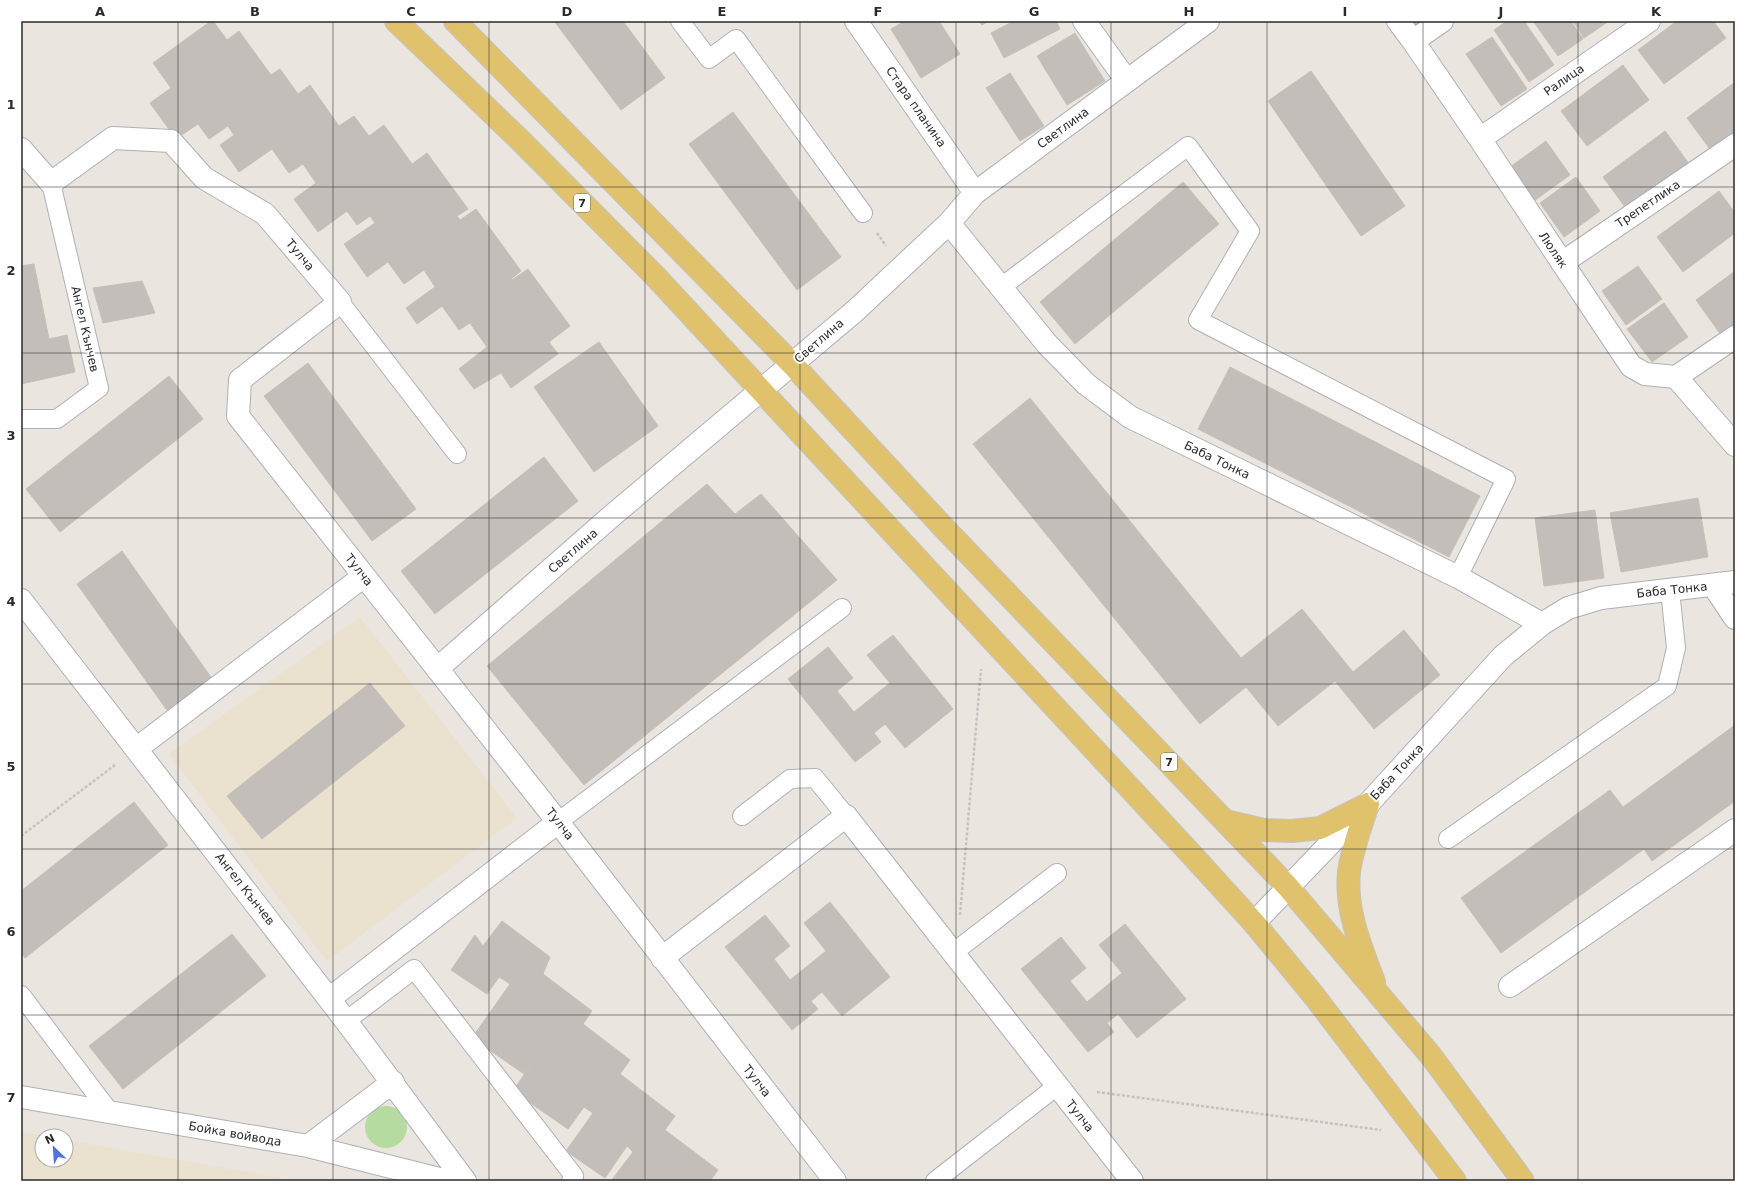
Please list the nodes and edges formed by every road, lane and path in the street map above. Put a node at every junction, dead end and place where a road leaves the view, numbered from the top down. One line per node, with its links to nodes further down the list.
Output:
1 (396, 21): 26 (main road, 7)
2 (455, 21): 24 (main road, 7)
3 (680, 21): 17 (lane)
4 (856, 21): 16 (street, Стара планина)
5 (1084, 21): 11 (street)
6 (1207, 21): 11 (street, Светлина)
7 (1398, 21): 10 (street, Люляк)
8 (1442, 21): 10 (street)
9 (1649, 21): 12 (street, Ралица)
10 (1413, 41): 12 (street, Люляк)
11 (1127, 81): 16 (street, Светлина)
12 (1480, 139): 19 (street, Люляк)
13 (1735, 145): 19 (street, Трепетлика)
14 (21, 149): 15 (street)
15 (51, 183): 22 (street, Тулча); 27 (lane, Ангел Кънчев)
16 (975, 193): 18 (street, Светлина)
17 (863, 213): 20 (path)
18 (949, 223): 20 (street, Светлина); 21 (street, Баба Тонка)
19 (1562, 263): 25 (street, Люляк)
20 (901, 267): 24 (street, Светлина)
21 (1000, 288): 31 (street, Баба Тонка); 31 (lane)
22 (340, 302): 29 (lane); 30 (street, Тулча)
23 (1735, 337): 25 (street)
24 (792, 364): 26 (street, Светлина); 45 (main road, 7)
25 (1676, 377): 28 (street)
26 (762, 391): 39 (main road, 7); 40 (street, Светлина)
27 (21, 418)
28 (1735, 445)
29 (457, 454)
30 (364, 576): 40 (street, Тулча); 41 (street)
31 (1458, 577): 38 (street, Баба Тонка)
32 (1735, 582): 33 (street, Баба Тонка)
33 (1713, 585): 34 (street, Баба Тонка); 37 (street)
34 (1670, 590): 38 (street, Баба Тонка); 49 (lane)
35 (21, 600): 41 (street, Ангел Кънчев)
36 (842, 608): 46 (lane)
37 (1735, 618)
38 (1542, 624): 42 (street, Баба Тонка)
39 (984, 632): 52 (main road, 7); 53 (path)
40 (437, 669): 46 (street, Тулча)
41 (136, 749): 48 (path); 58 (street, Ангел Кънчев)
42 (1368, 804): 45 (main road); 51 (street, Баба Тонка); 57 (main road)
43 (742, 816): 44 (lane, Тулча)
44 (846, 816): 53 (street, Тулча); 54 (street)
45 (1225, 821): 51 (main road, 7)
46 (558, 822): 54 (street, Тулча); 58 (street)
47 (1735, 830): 55 (street)
48 (21, 836)
49 (1448, 839)
50 (1057, 873): 53 (lane)
51 (1288, 887): 52 (street, Баба Тонка); 57 (main road, 7)
52 (1254, 923): 64 (main road, 7)
53 (954, 952): 61 (street, Тулча)
54 (662, 958): 69 (street, Тулча)
55 (1510, 986)
56 (21, 994): 63 (lane)
57 (1380, 996): 73 (main road, 7)
58 (329, 998): 59 (street, Ангел Кънчев)
59 (346, 1021): 60 (street, Ангел Кънчев); 68 (lane)
60 (393, 1082): 65 (street); 67 (street, Ангел Кънчев)
61 (1057, 1086): 64 (path); 70 (lane); 71 (street, Тулча)
62 (21, 1097): 63 (street, Бойка войвода)
63 (109, 1111): 65 (street, Бойка войвода)
64 (1421, 1135): 72 (main road, 7)
65 (308, 1146): 66 (street, Бойка войвода)
66 (447, 1181)
67 (465, 1181)
68 (572, 1181)
69 (835, 1181)
70 (936, 1181)
71 (1132, 1181)
72 (1455, 1181)
73 (1523, 1181)

